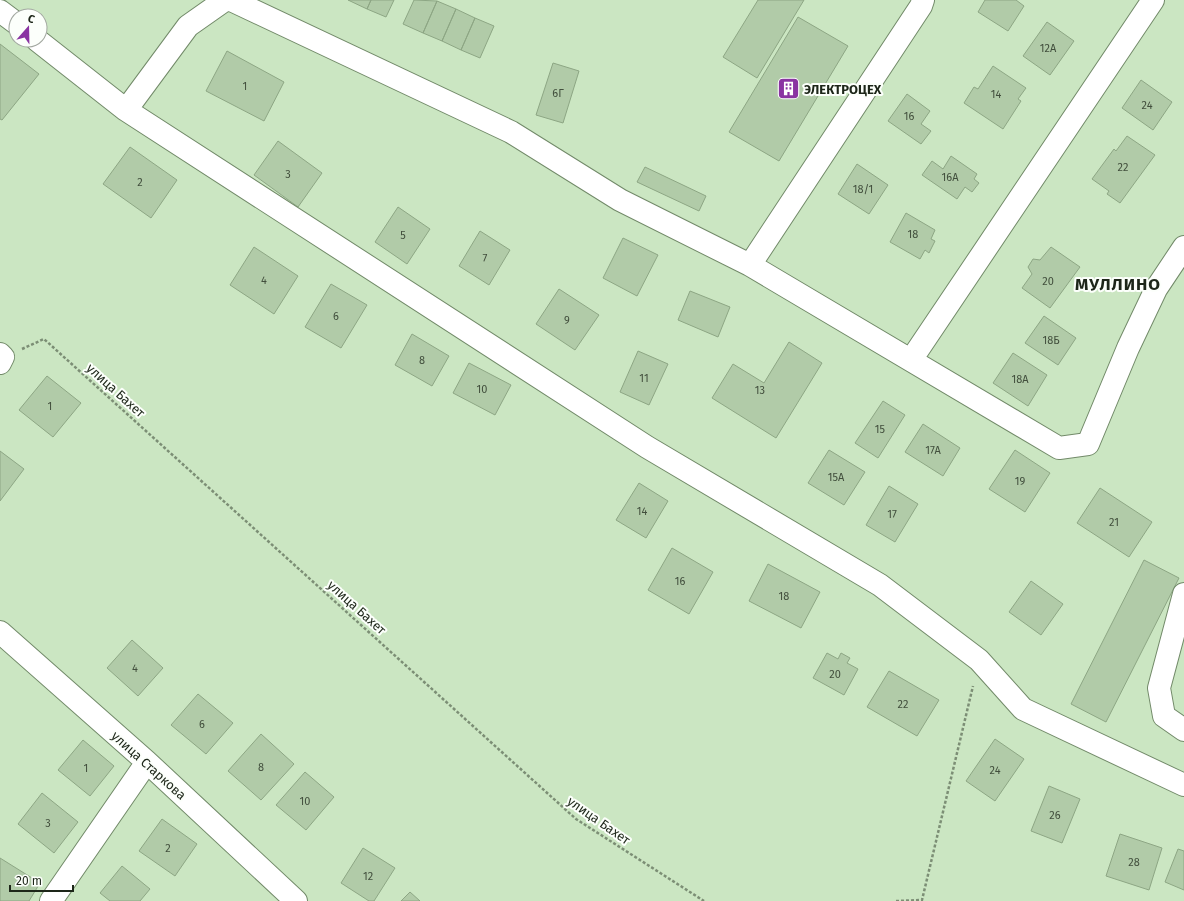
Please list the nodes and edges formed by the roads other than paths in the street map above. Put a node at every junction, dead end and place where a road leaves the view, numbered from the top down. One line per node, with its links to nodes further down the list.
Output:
1 (225, 0): 6 (street)
2 (231, 0): 8 (street)
3 (923, 0): 8 (street)
4 (1153, 0): 9 (street)
5 (47, 48): 6 (street)
6 (126, 110): 14 (street)
7 (1184, 247): 9 (street)
8 (750, 264): 9 (street)
9 (910, 360)
10 (1184, 594): 12 (street)
11 (0, 632): 13 (street, улица Старкова)
12 (1184, 730)
13 (147, 762): 15 (street); 16 (street, улица Старкова)
14 (1184, 785)
15 (51, 901)
16 (296, 901)

